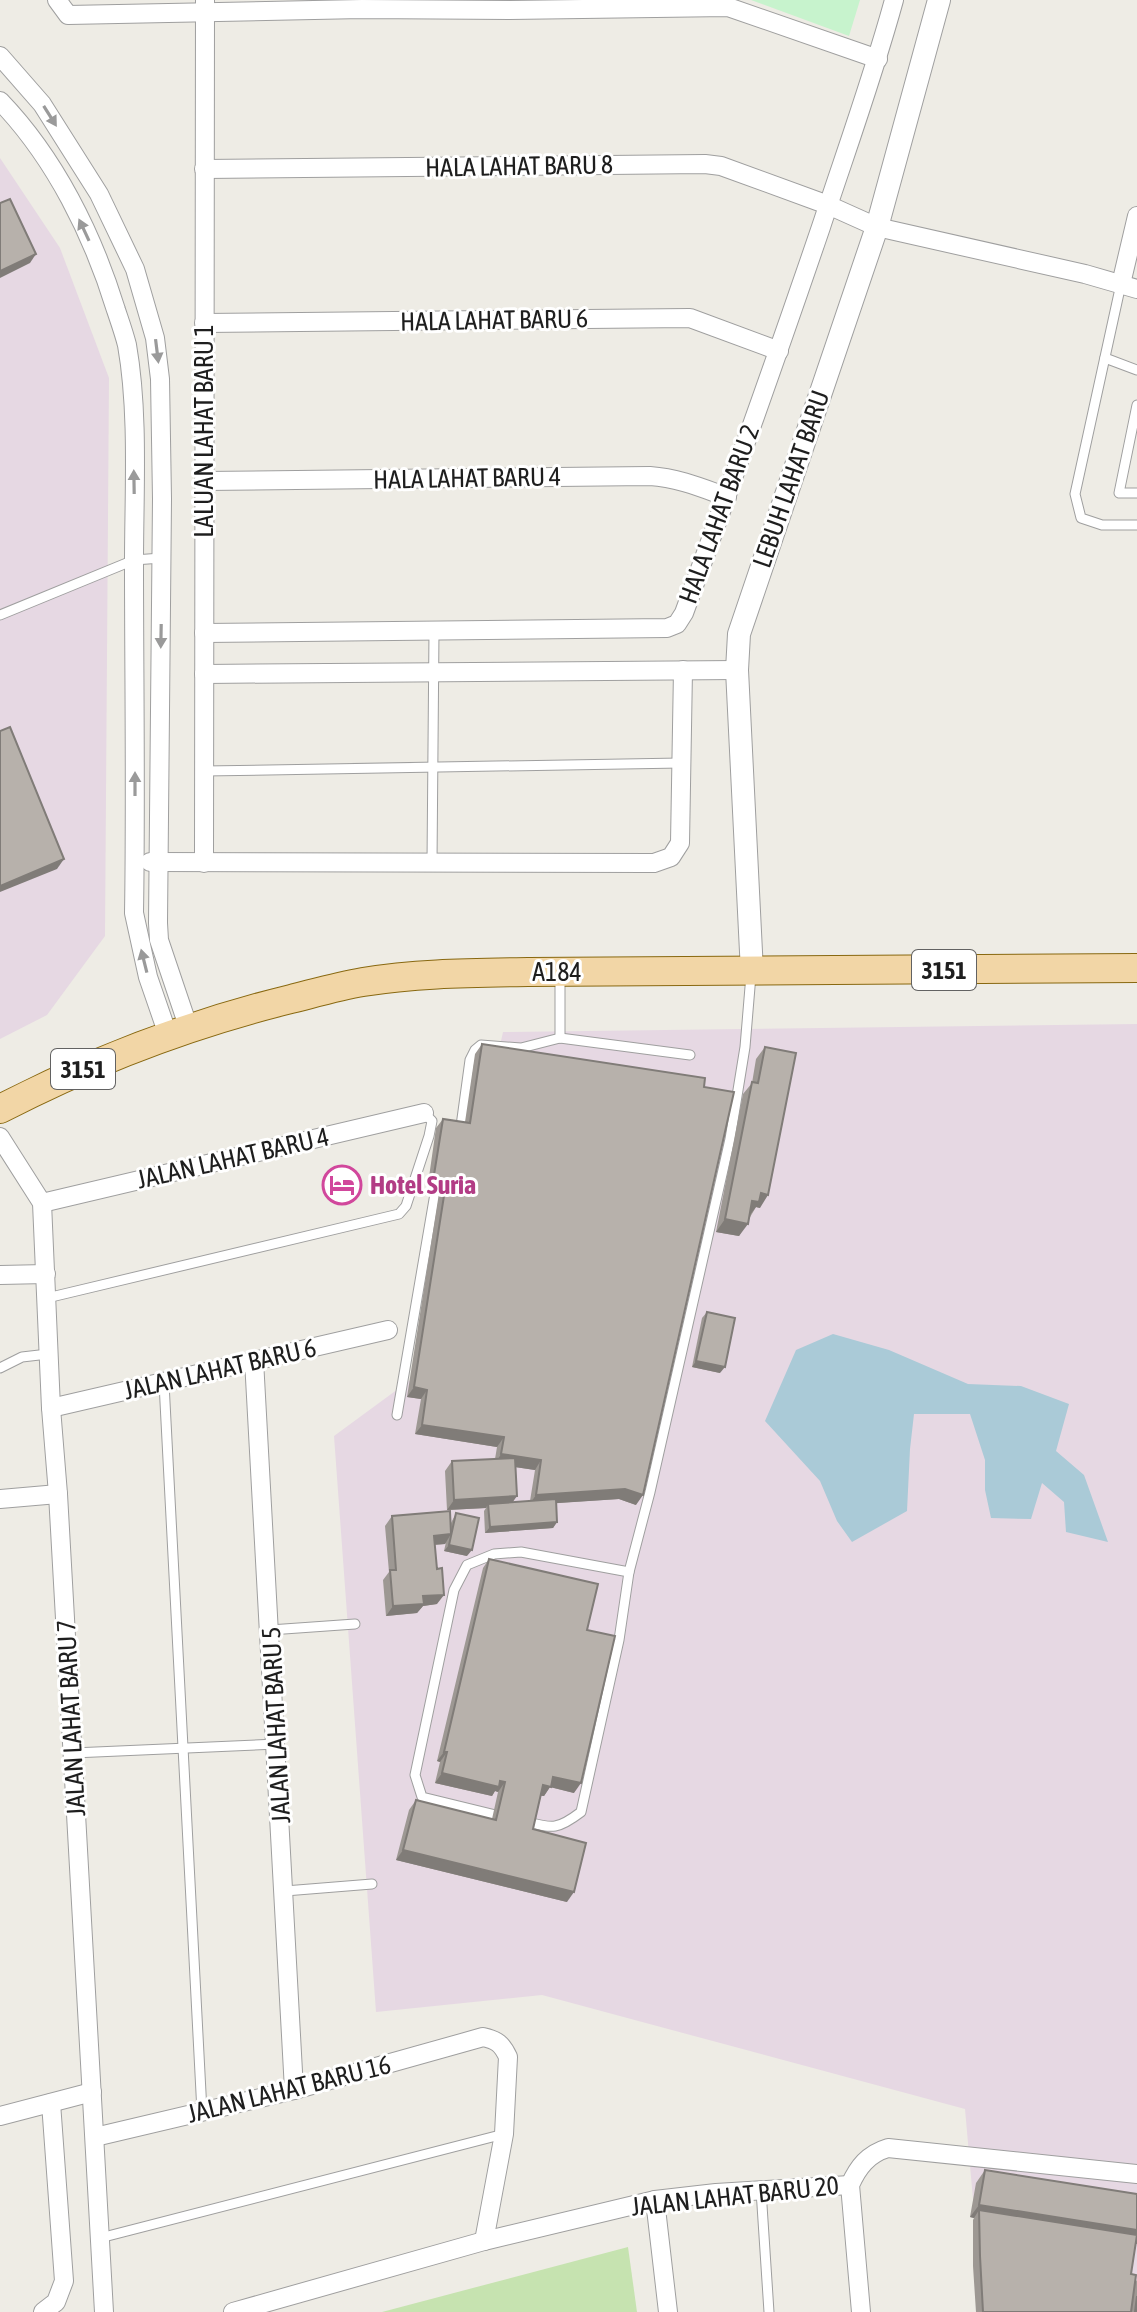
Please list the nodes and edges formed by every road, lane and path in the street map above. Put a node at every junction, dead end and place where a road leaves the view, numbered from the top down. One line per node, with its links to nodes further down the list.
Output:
1 (57, 0): 9 (street)
2 (894, 0): 11 (street, HALA LAHAT BARU 2)
3 (939, 0): 16 (street, LEBUH LAHAT BARU)
4 (362, 4): 5 (street); 6 (street)
5 (287, 5): 8 (street)
6 (426, 5): 7 (street)
7 (511, 5): 11 (street)
8 (204, 6): 9 (street); 13 (street, LALUAN LAHAT BARU 1)
9 (132, 7)
10 (0, 56): 27 (street, one-way to 27)
11 (878, 59): 14 (street, HALA LAHAT BARU 2)
12 (0, 101): 28 (street, one-way to 12)
13 (204, 169): 14 (street, HALA LAHAT BARU 8); 18 (street, LALUAN LAHAT BARU 1)
14 (828, 205): 16 (street, HALA LAHAT BARU 8); 19 (street, HALA LAHAT BARU 2)
15 (1137, 216): 17 (street)
16 (877, 227): 17 (street, HALA LAHAT BARU 8); 33 (street, LEBUH LAHAT BARU)
17 (1129, 287): 20 (lane)
18 (204, 323): 19 (street, HALA LAHAT BARU 6); 23 (street, LALUAN LAHAT BARU 1)
19 (779, 351): 25 (street, HALA LAHAT BARU 2)
20 (1105, 358): 21 (lane); 26 (lane)
21 (1137, 370)
22 (1137, 405): 24 (lane)
23 (204, 481): 25 (street, HALA LAHAT BARU 4); 31 (street, LALUAN LAHAT BARU 1)
24 (1137, 493)
25 (727, 497): 30 (street, HALA LAHAT BARU 2)
26 (1137, 525)
27 (162, 558): 28 (lane); 40 (street, one-way to 40)
28 (134, 560): 29 (lane); 39 (street, one-way to 28)
29 (0, 615)
30 (434, 631): 31 (street, HALA LAHAT BARU 2); 34 (lane)
31 (204, 633): 35 (street, LALUAN LAHAT BARU 1)
32 (683, 670): 33 (street); 34 (street); 36 (street)
33 (737, 670): 44 (street, LEBUH LAHAT BARU)
34 (434, 672): 35 (street); 37 (lane)
35 (204, 674): 38 (street, LALUAN LAHAT BARU 1)
36 (681, 763): 37 (lane); 42 (street)
37 (433, 767): 38 (lane); 42 (lane)
38 (204, 771): 41 (street, LALUAN LAHAT BARU 1)
39 (135, 862): 40 (street); 46 (street, one-way to 39)
40 (159, 862): 41 (street); 46 (street)
41 (204, 863): 42 (street)
42 (432, 863)
43 (1137, 968): 44 (main road, A184 / 3151)
44 (752, 972): 45 (main road, A184 / 3151); 67 (lane)
45 (560, 973): 46 (main road, A184 / 3151); 47 (lane)
46 (178, 1032): 49 (main road, A184 / 3151)
47 (560, 1038): 48 (lane); 52 (lane)
48 (690, 1055)
49 (0, 1109)
50 (424, 1113): 54 (street, JALAN LAHAT BARU 4); 57 (lane)
51 (0, 1137): 54 (street, JALAN LAHAT BARU 7)
52 (452, 1146)
53 (440, 1171): 64 (lane)
54 (42, 1203): 55 (street, JALAN LAHAT BARU 7)
55 (46, 1274): 56 (street); 57 (street, JALAN LAHAT BARU 7)
56 (0, 1275)
57 (47, 1298): 59 (street, JALAN LAHAT BARU 7)
58 (388, 1330): 60 (street, JALAN LAHAT BARU 6)
59 (48, 1354): 61 (lane); 63 (street, JALAN LAHAT BARU 7)
60 (254, 1360): 62 (street, JALAN LAHAT BARU 6); 69 (street, JALAN LAHAT BARU 5)
61 (0, 1368)
62 (164, 1383): 63 (street, JALAN LAHAT BARU 6); 71 (lane)
63 (51, 1408): 65 (street, JALAN LAHAT BARU 7)
64 (397, 1415)
65 (58, 1494): 66 (street); 72 (street, JALAN LAHAT BARU 7)
66 (0, 1499)
67 (629, 1572): 67 (lane)
68 (355, 1624): 69 (lane)
69 (270, 1630): 70 (street, JALAN LAHAT BARU 5)
70 (277, 1744): 71 (lane); 74 (street, JALAN LAHAT BARU 5)
71 (183, 1748): 72 (lane); 78 (lane)
72 (73, 1753): 76 (street, JALAN LAHAT BARU 7)
73 (372, 1884): 74 (lane)
74 (285, 1891): 75 (street, JALAN LAHAT BARU 5)
75 (294, 2090): 78 (street, JALAN LAHAT BARU 16); 80 (street, JALAN LAHAT BARU 16)
76 (92, 2092): 77 (street); 81 (street, JALAN LAHAT BARU 7)
77 (51, 2103): 79 (street); 88 (street)
78 (202, 2112): 81 (street, JALAN LAHAT BARU 16)
79 (0, 2116)
80 (504, 2134): 86 (lane); 87 (street)
81 (95, 2137): 86 (street, JALAN LAHAT BARU 7)
82 (1137, 2174): 83 (street, JALAN LAHAT BARU 20)
83 (850, 2185): 84 (street, JALAN LAHAT BARU 20); 93 (street)
84 (761, 2190): 85 (street, JALAN LAHAT BARU 20); 92 (lane)
85 (655, 2200): 87 (street, JALAN LAHAT BARU 20); 91 (street)
86 (100, 2238): 89 (street, JALAN LAHAT BARU 7)
87 (484, 2241): 90 (street, JALAN LAHAT BARU 20)
88 (43, 2312)
89 (104, 2312)
90 (233, 2312)
91 (668, 2312)
92 (769, 2312)
93 (861, 2312)

